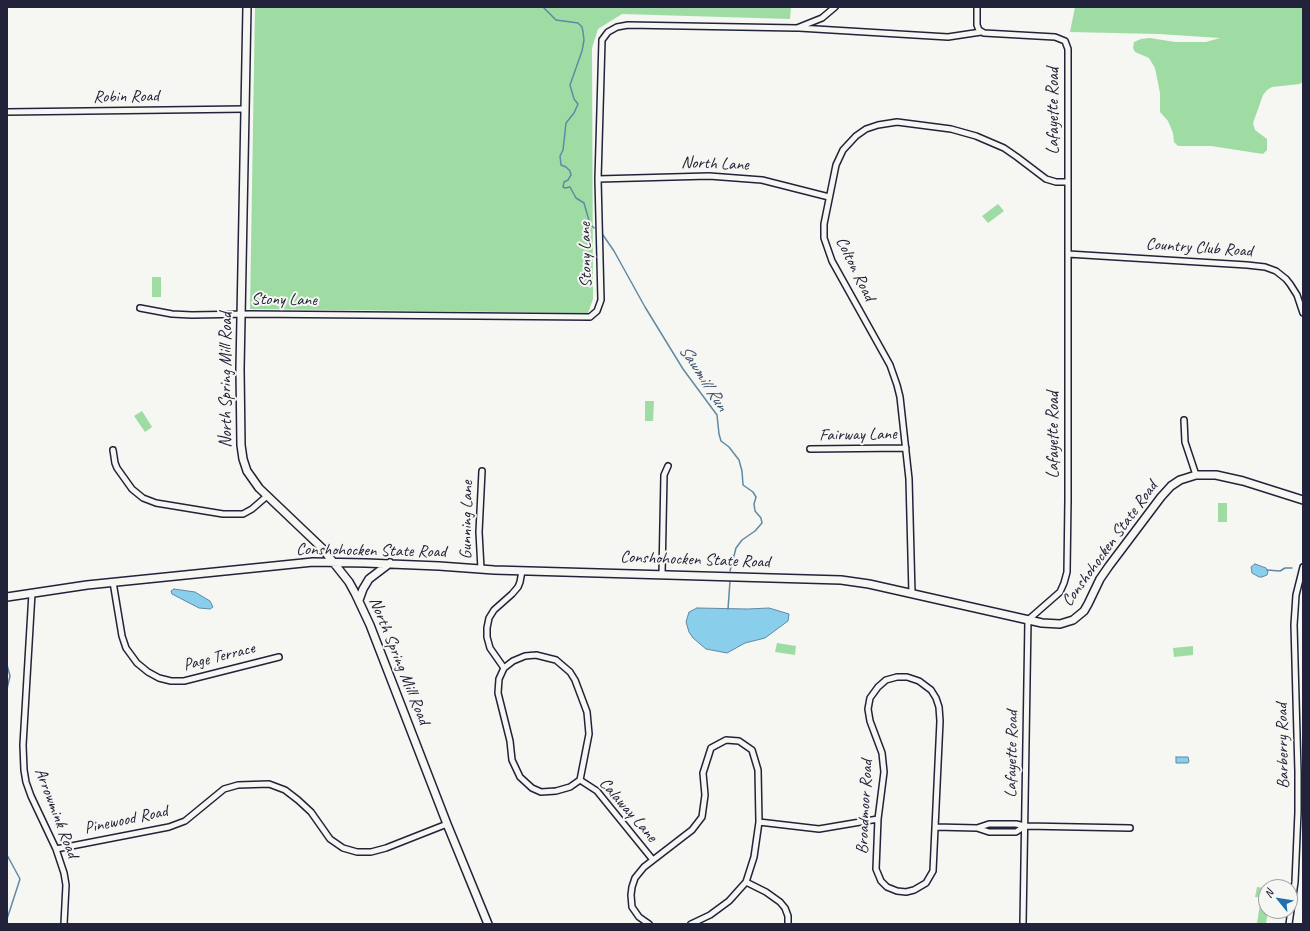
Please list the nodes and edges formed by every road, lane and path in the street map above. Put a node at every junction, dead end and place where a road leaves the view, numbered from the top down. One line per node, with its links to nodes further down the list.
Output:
1 (247, 7): 6 (main road, North Spring Mill Road)
2 (835, 7): 4 (street, Stony Lane)
3 (977, 7): 5 (street)
4 (797, 28): 5 (street, Stony Lane); 8 (street, Stony Lane)
5 (981, 32): 9 (street, Lafayette Road)
6 (245, 109): 7 (street, Robin Road); 14 (main road, North Spring Mill Road)
7 (7, 112)
8 (598, 179): 10 (street, North Lane); 14 (street, Stony Lane)
9 (1068, 182): 10 (street, Colton Road); 11 (street, Lafayette Road)
10 (829, 197): 16 (street, Colton Road)
11 (1068, 254): 13 (street, Country Club Road); 35 (street, Lafayette Road)
12 (140, 308): 14 (street)
13 (1303, 313)
14 (241, 314): 22 (main road, North Spring Mill Road)
15 (1184, 420): 21 (street)
16 (906, 448): 17 (street, Fairway Lane); 32 (street, Colton Road)
17 (810, 449)
18 (113, 450): 22 (street)
19 (668, 466): 29 (street)
20 (482, 471): 27 (street, Gunning Lane)
21 (1196, 475): 23 (main road, Conshohocken State Road); 35 (main road, Conshohocken State Road)
22 (267, 496): 24 (main road, North Spring Mill Road)
23 (1303, 500)
24 (333, 562): 25 (main road, Conshohocken State Road); 30 (main road, Conshohocken State Road); 34 (main road, North Spring Mill Road)
25 (390, 563): 27 (main road, Conshohocken State Road); 34 (main road)
26 (1303, 567): 55 (street, Barberry Road)
27 (481, 569): 28 (main road, Conshohocken State Road)
28 (522, 571): 29 (main road, Conshohocken State Road); 37 (street)
29 (662, 574): 32 (main road, Conshohocken State Road)
30 (113, 582): 31 (main road, Conshohocken State Road); 36 (street, Page Terrace)
31 (32, 593): 33 (main road, Conshohocken State Road); 46 (street, Arrowmink Road)
32 (912, 594): 35 (main road, Conshohocken State Road)
33 (7, 597)
34 (359, 600): 41 (main road, North Spring Mill Road)
35 (1028, 620): 42 (street, Lafayette Road)
36 (279, 657)
37 (504, 668): 38 (street); 38 (street)
38 (580, 780): 47 (street, Calaway Lane)
39 (878, 819): 40 (street); 43 (street, Broadmoor Road); 43 (street, Broadmoor Road)
40 (759, 822): 47 (street); 48 (street)
41 (447, 824): 46 (street, Pinewood Road); 50 (main road, North Spring Mill Road)
42 (1025, 826): 44 (street); 44 (street); 45 (street); 54 (street, Lafayette Road)
43 (935, 827): 44 (street)
44 (977, 828)
45 (1130, 828)
46 (56, 849): 49 (street, Arrowmink Road)
47 (653, 860): 51 (street)
48 (746, 882): 52 (street); 53 (street)
49 (64, 924)
50 (488, 924)
51 (649, 924)
52 (691, 924)
53 (788, 924)
54 (1023, 924)
55 (1289, 924)

